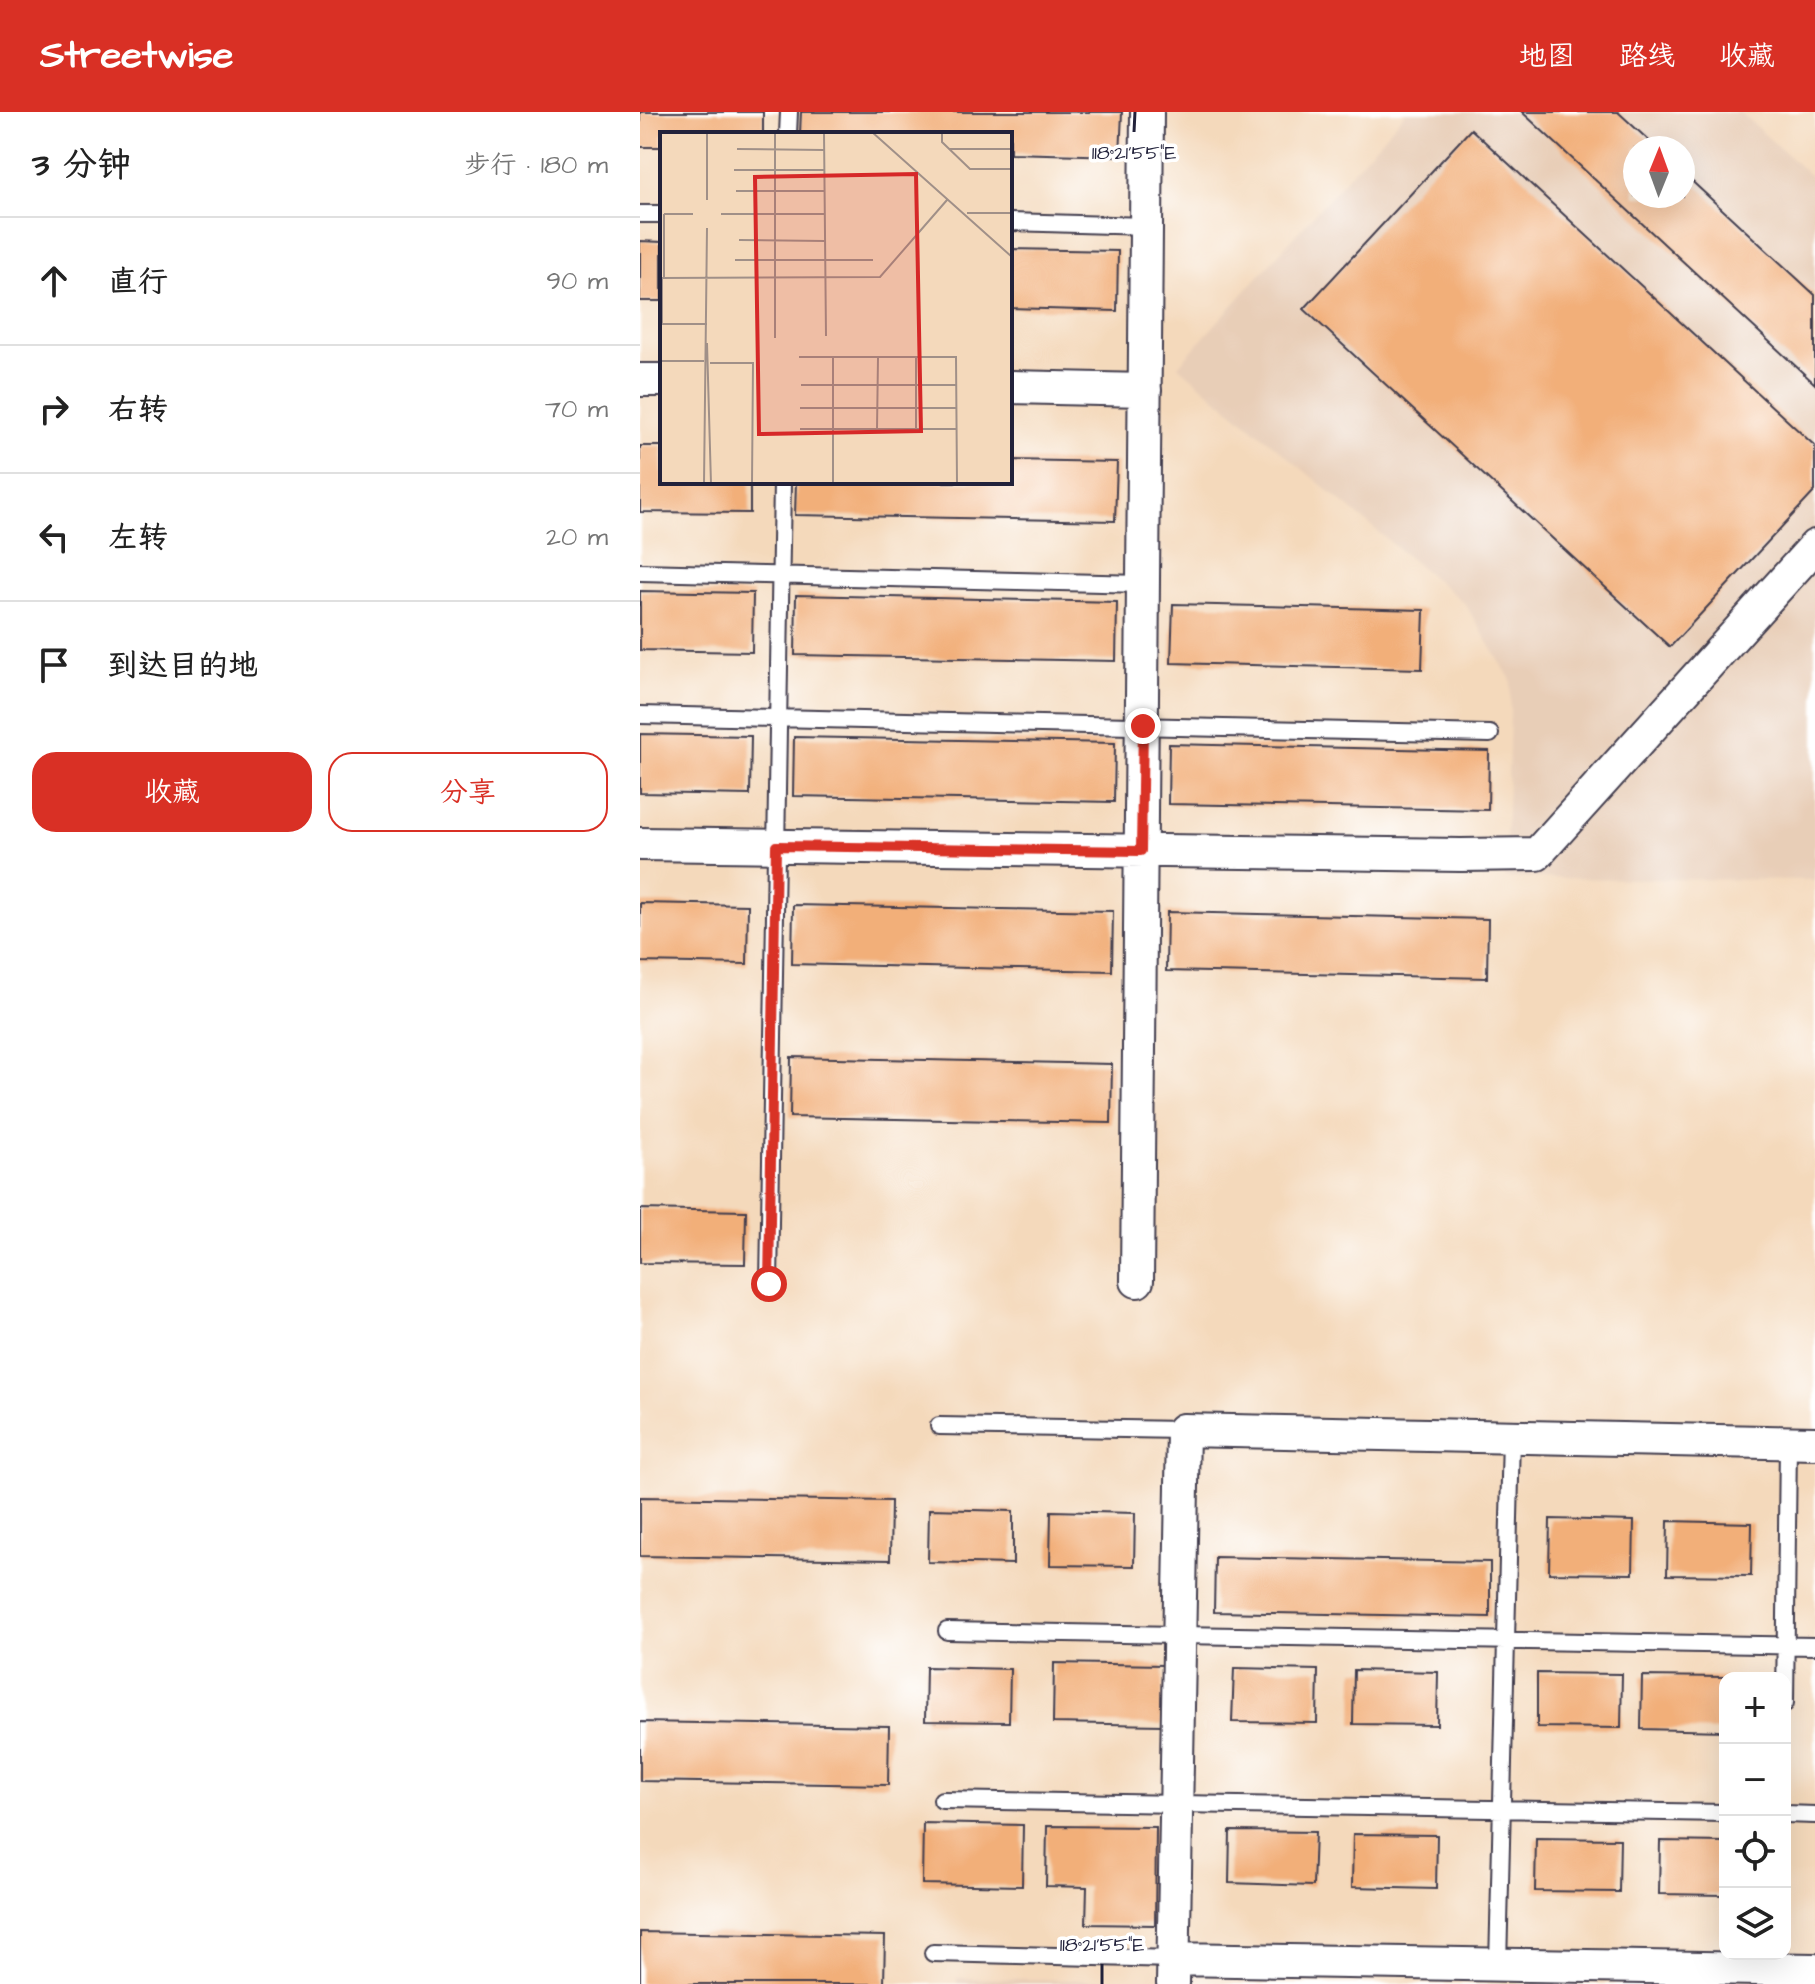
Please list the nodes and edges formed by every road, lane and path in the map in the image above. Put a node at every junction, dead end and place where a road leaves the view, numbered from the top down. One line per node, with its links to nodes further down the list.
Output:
1 (789, 112): 3 (lane)
2 (1147, 112): 5 (street)
3 (788, 132)
4 (1012, 222): 5 (lane)
5 (1146, 226): 7 (street)
6 (1012, 387): 7 (street)
7 (1145, 390): 12 (street)
8 (782, 484): 11 (lane)
9 (1815, 546): 19 (street)
10 (640, 572): 11 (lane)
11 (781, 576): 12 (lane); 14 (lane)
12 (1143, 584): 15 (street)
13 (640, 715): 14 (lane)
14 (779, 718): 15 (lane); 18 (lane)
15 (1143, 726): 16 (lane); 19 (street)
16 (1490, 734)
17 (640, 844): 18 (street)
18 (776, 846): 19 (street); 21 (lane)
19 (1141, 851): 20 (street)
20 (1137, 1281)
21 (769, 1284)
22 (939, 1426): 23 (lane)
23 (1183, 1430): 24 (street); 27 (street)
24 (1511, 1437): 25 (street); 28 (lane)
25 (1802, 1443): 29 (lane)
26 (947, 1631): 27 (lane)
27 (1180, 1635): 28 (lane); 33 (street)
28 (1506, 1641): 29 (lane); 34 (lane)
29 (1786, 1645): 30 (lane); 31 (lane)
30 (1815, 1646)
31 (1786, 1672)
32 (942, 1800): 33 (lane)
33 (1176, 1803): 34 (lane); 42 (street)
34 (1502, 1809): 35 (lane); 40 (lane)
35 (1719, 1813)
36 (1791, 1814): 37 (lane)
37 (1815, 1815)
38 (933, 1953): 42 (lane)
39 (1782, 1962): 40 (street); 41 (street)
40 (1498, 1965): 42 (street)
41 (1815, 1970)
42 (1173, 1971)

